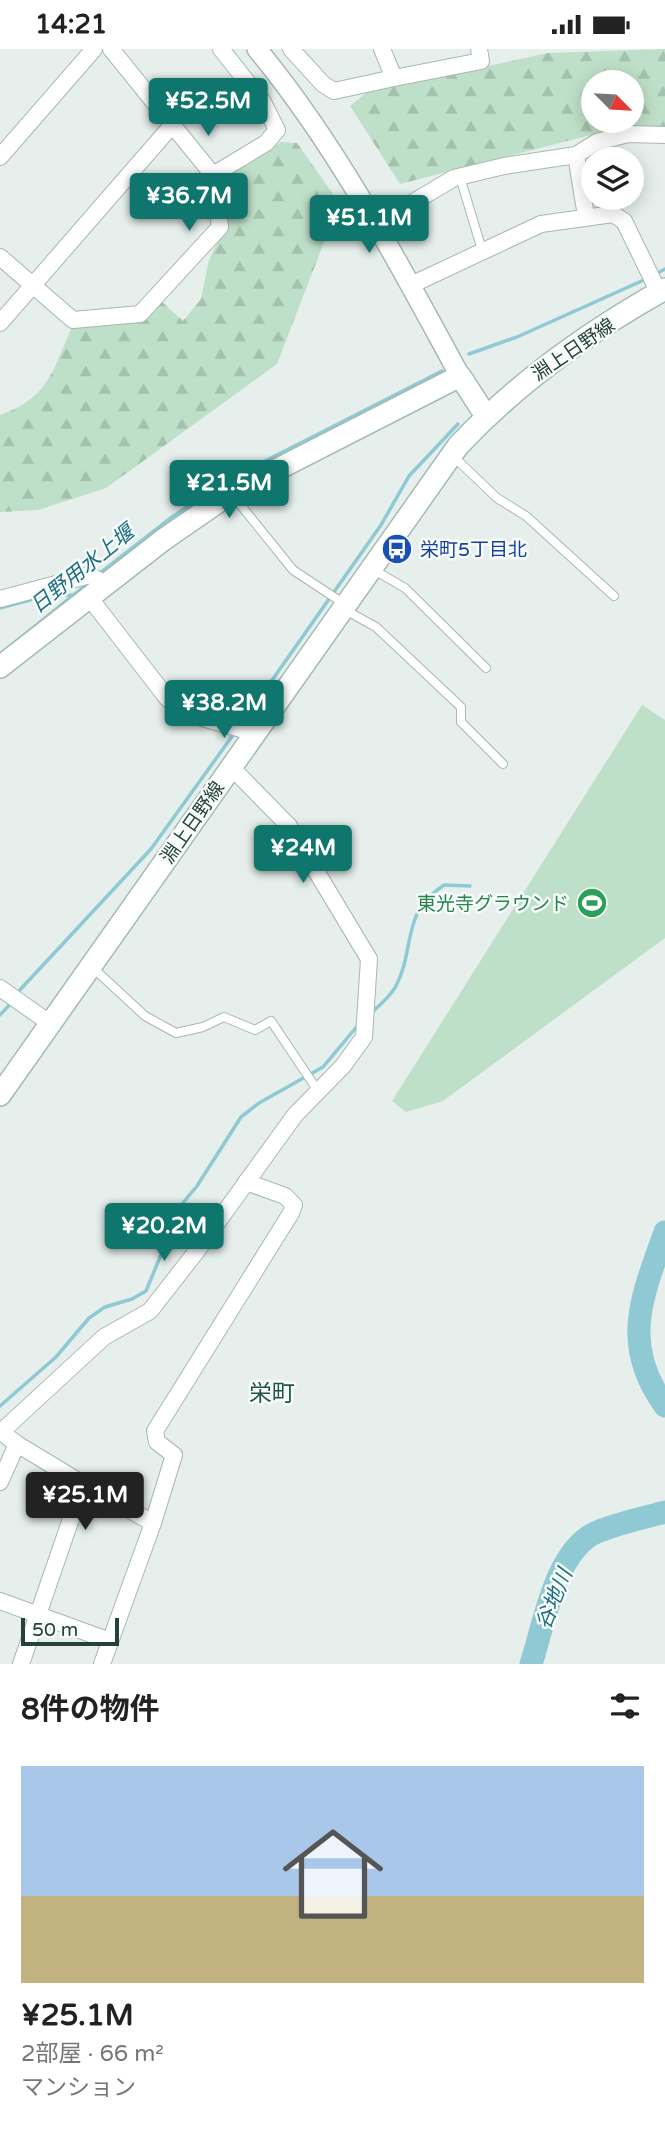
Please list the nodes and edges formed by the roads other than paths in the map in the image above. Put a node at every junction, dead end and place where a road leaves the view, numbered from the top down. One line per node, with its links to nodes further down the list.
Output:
1 (94, 49): 12 (street)
2 (111, 49): 9 (street)
3 (221, 49): 13 (street)
4 (257, 49): 16 (street)
5 (291, 49): 8 (street)
6 (382, 49): 8 (street)
7 (479, 49): 8 (street)
8 (394, 78)
9 (174, 123): 13 (street); 19 (street)
10 (665, 135): 11 (street)
11 (576, 155): 14 (street); 15 (street)
12 (0, 157)
13 (214, 175): 19 (street)
14 (460, 177): 16 (street); 17 (lane)
15 (586, 216): 17 (street); 21 (street)
16 (375, 225): 20 (street)
17 (482, 250): 20 (street)
18 (0, 257): 19 (street)
19 (33, 285): 22 (street)
20 (411, 285): 23 (street)
21 (662, 291): 24 (main road, 淵上日野線)
22 (0, 323)
23 (460, 376): 24 (main road); 26 (main road)
24 (486, 416): 25 (main road, 淵上日野線)
25 (452, 455): 27 (main road, 淵上日野線); 29 (lane)
26 (231, 493): 28 (main road); 31 (lane)
27 (371, 568): 31 (main road, 淵上日野線); 33 (lane)
28 (97, 591): 30 (street); 32 (main road); 34 (street)
29 (614, 596)
30 (0, 599)
31 (344, 606): 34 (main road, 淵上日野線); 35 (lane)
32 (0, 667)
33 (486, 668)
34 (255, 733): 36 (main road, 淵上日野線)
35 (503, 764)
36 (230, 767): 37 (main road, 淵上日野線); 40 (street)
37 (92, 966): 39 (main road, 淵上日野線); 40 (lane)
38 (0, 988): 39 (street)
39 (51, 1024): 41 (main road, 淵上日野線)
40 (314, 1087): 42 (street)
41 (0, 1095)
42 (246, 1182): 43 (street); 47 (street)
43 (1, 1432): 44 (street)
44 (17, 1444): 45 (street); 46 (street)
45 (0, 1482)
46 (83, 1484): 47 (street); 49 (street)
47 (153, 1523): 50 (street)
48 (0, 1601): 49 (street)
49 (38, 1614): 50 (street); 51 (street)
50 (110, 1641): 52 (street)
51 (21, 1664)
52 (102, 1664)

